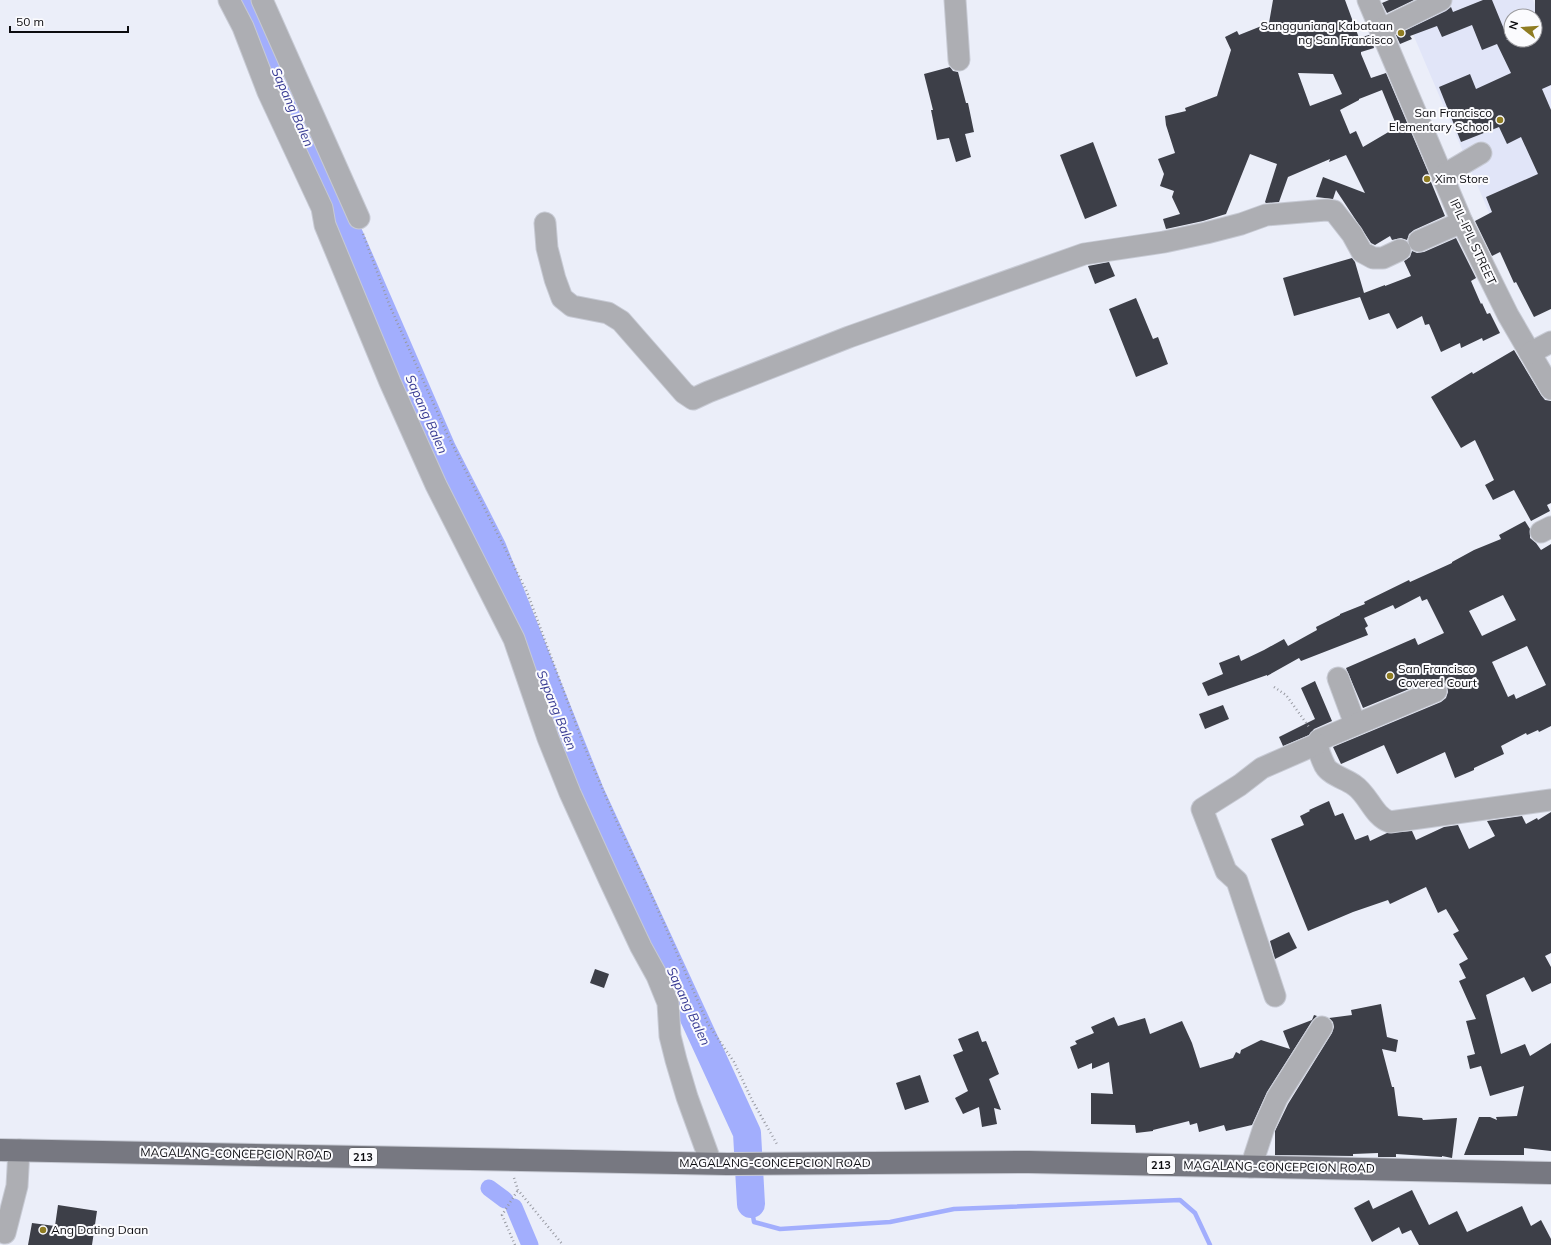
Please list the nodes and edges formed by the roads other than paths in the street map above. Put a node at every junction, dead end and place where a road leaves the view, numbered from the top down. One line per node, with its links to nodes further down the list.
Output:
1 (229, 0): 12 (street)
2 (262, 0): 12 (street)
3 (955, 0): 7 (street)
4 (1368, 0): 6 (street, IPIL-IPIL STREET)
5 (1441, 0): 6 (street)
6 (1380, 30): 9 (street, IPIL-IPIL STREET)
7 (959, 60)
8 (1481, 153): 9 (street)
9 (1442, 176): 10 (street, IPIL-IPIL STREET)
10 (1462, 222): 13 (street); 16 (street, IPIL-IPIL STREET)
11 (545, 223): 14 (street)
12 (325, 226): 26 (street)
13 (1419, 241)
14 (1400, 250)
15 (1551, 342): 16 (street)
16 (1530, 353): 17 (street, IPIL-IPIL STREET)
17 (1551, 389)
18 (1338, 678): 20 (street)
19 (1436, 691): 20 (street)
20 (1355, 724): 21 (street)
21 (1318, 742): 22 (street); 23 (street)
22 (1551, 800)
23 (1275, 996)
24 (1322, 1027): 27 (street)
25 (9, 1150): 26 (main road, MAGALANG-CONCEPCION ROAD / 213); 29 (street)
26 (719, 1163): 27 (main road, MAGALANG-CONCEPCION ROAD / 213)
27 (1251, 1167): 28 (main road, MAGALANG-CONCEPCION ROAD / 213)
28 (1551, 1172)
29 (5, 1233)

